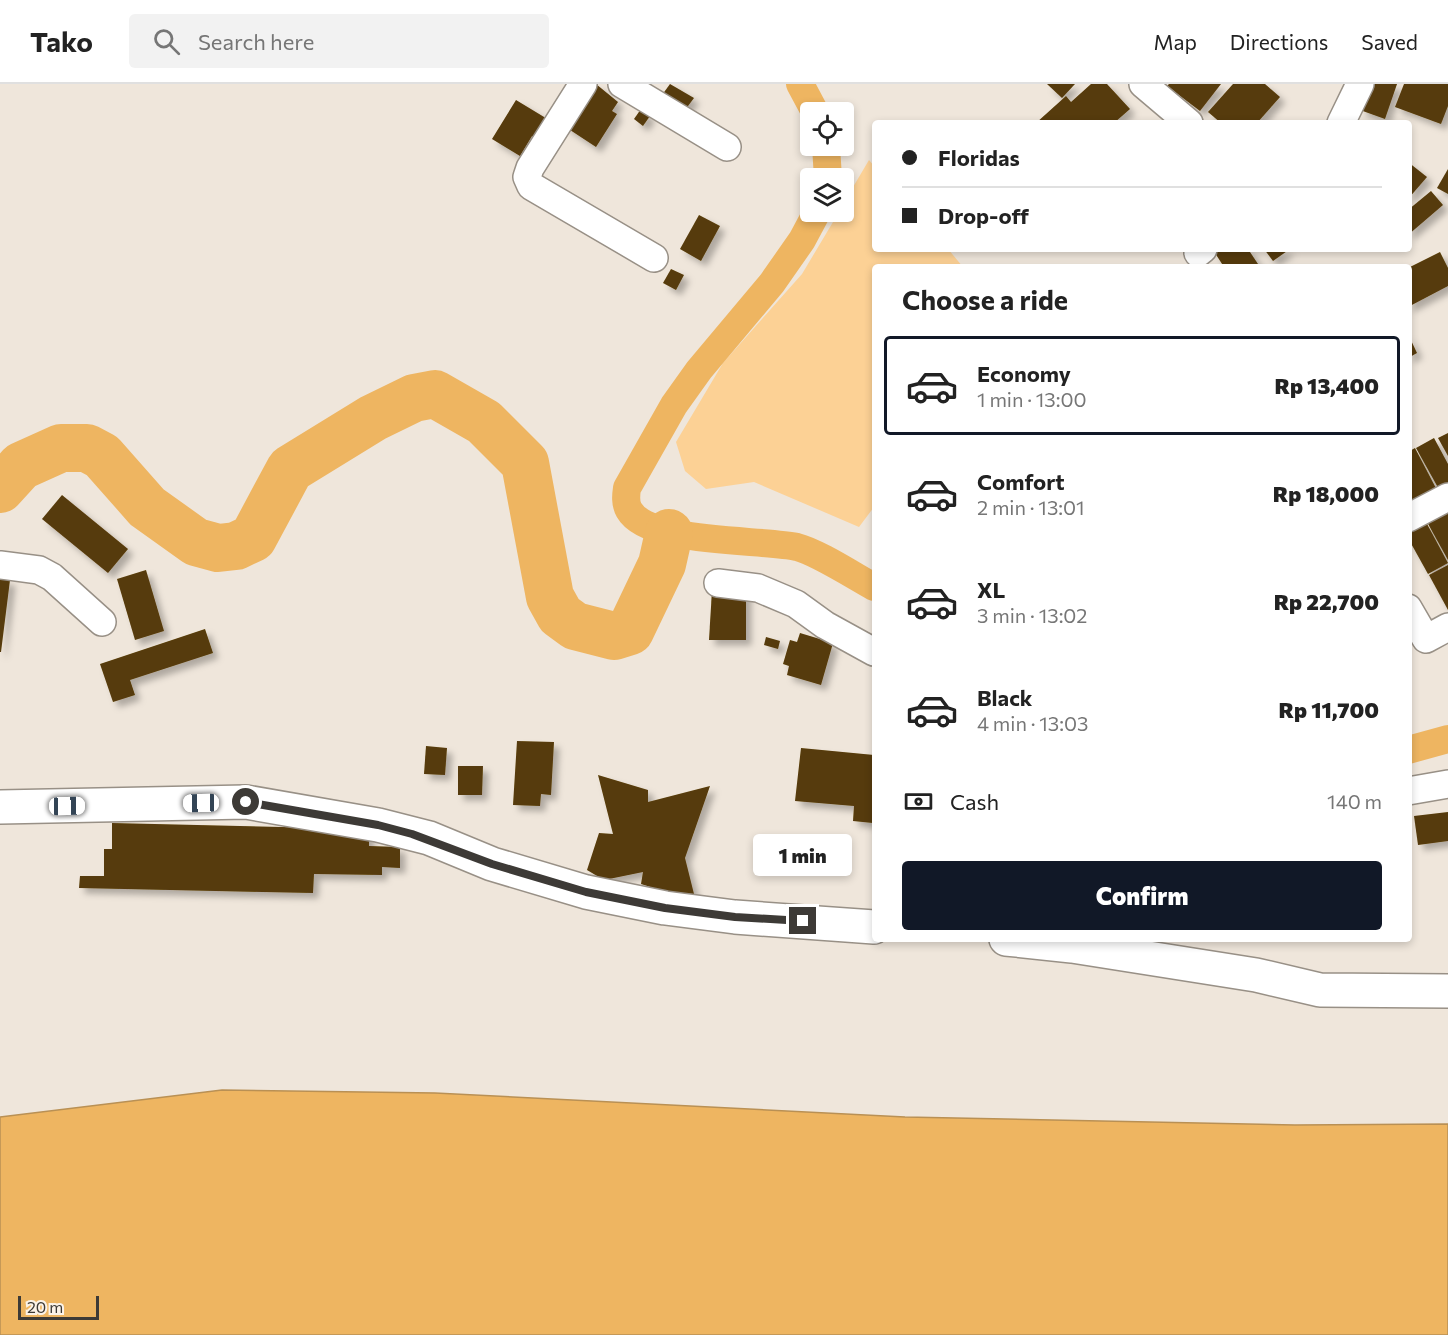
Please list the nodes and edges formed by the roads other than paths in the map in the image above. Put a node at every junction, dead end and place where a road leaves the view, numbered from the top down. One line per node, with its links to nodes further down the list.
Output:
1 (583, 84): 8 (street)
2 (622, 84): 7 (street)
3 (1143, 84): 5 (street)
4 (1360, 84): 6 (street)
5 (1185, 120)
6 (1342, 120)
7 (727, 147)
8 (654, 258)
9 (1448, 497): 10 (street)
10 (1412, 516)
11 (0, 565): 14 (street)
12 (718, 583): 16 (street)
13 (1412, 615): 15 (street)
14 (102, 622)
15 (1448, 627)
16 (872, 651)
17 (1448, 784): 18 (street)
18 (1412, 790)
19 (0, 807): 20 (highway)
20 (872, 927)
21 (1034, 942): 22 (highway)
22 (1448, 991)

